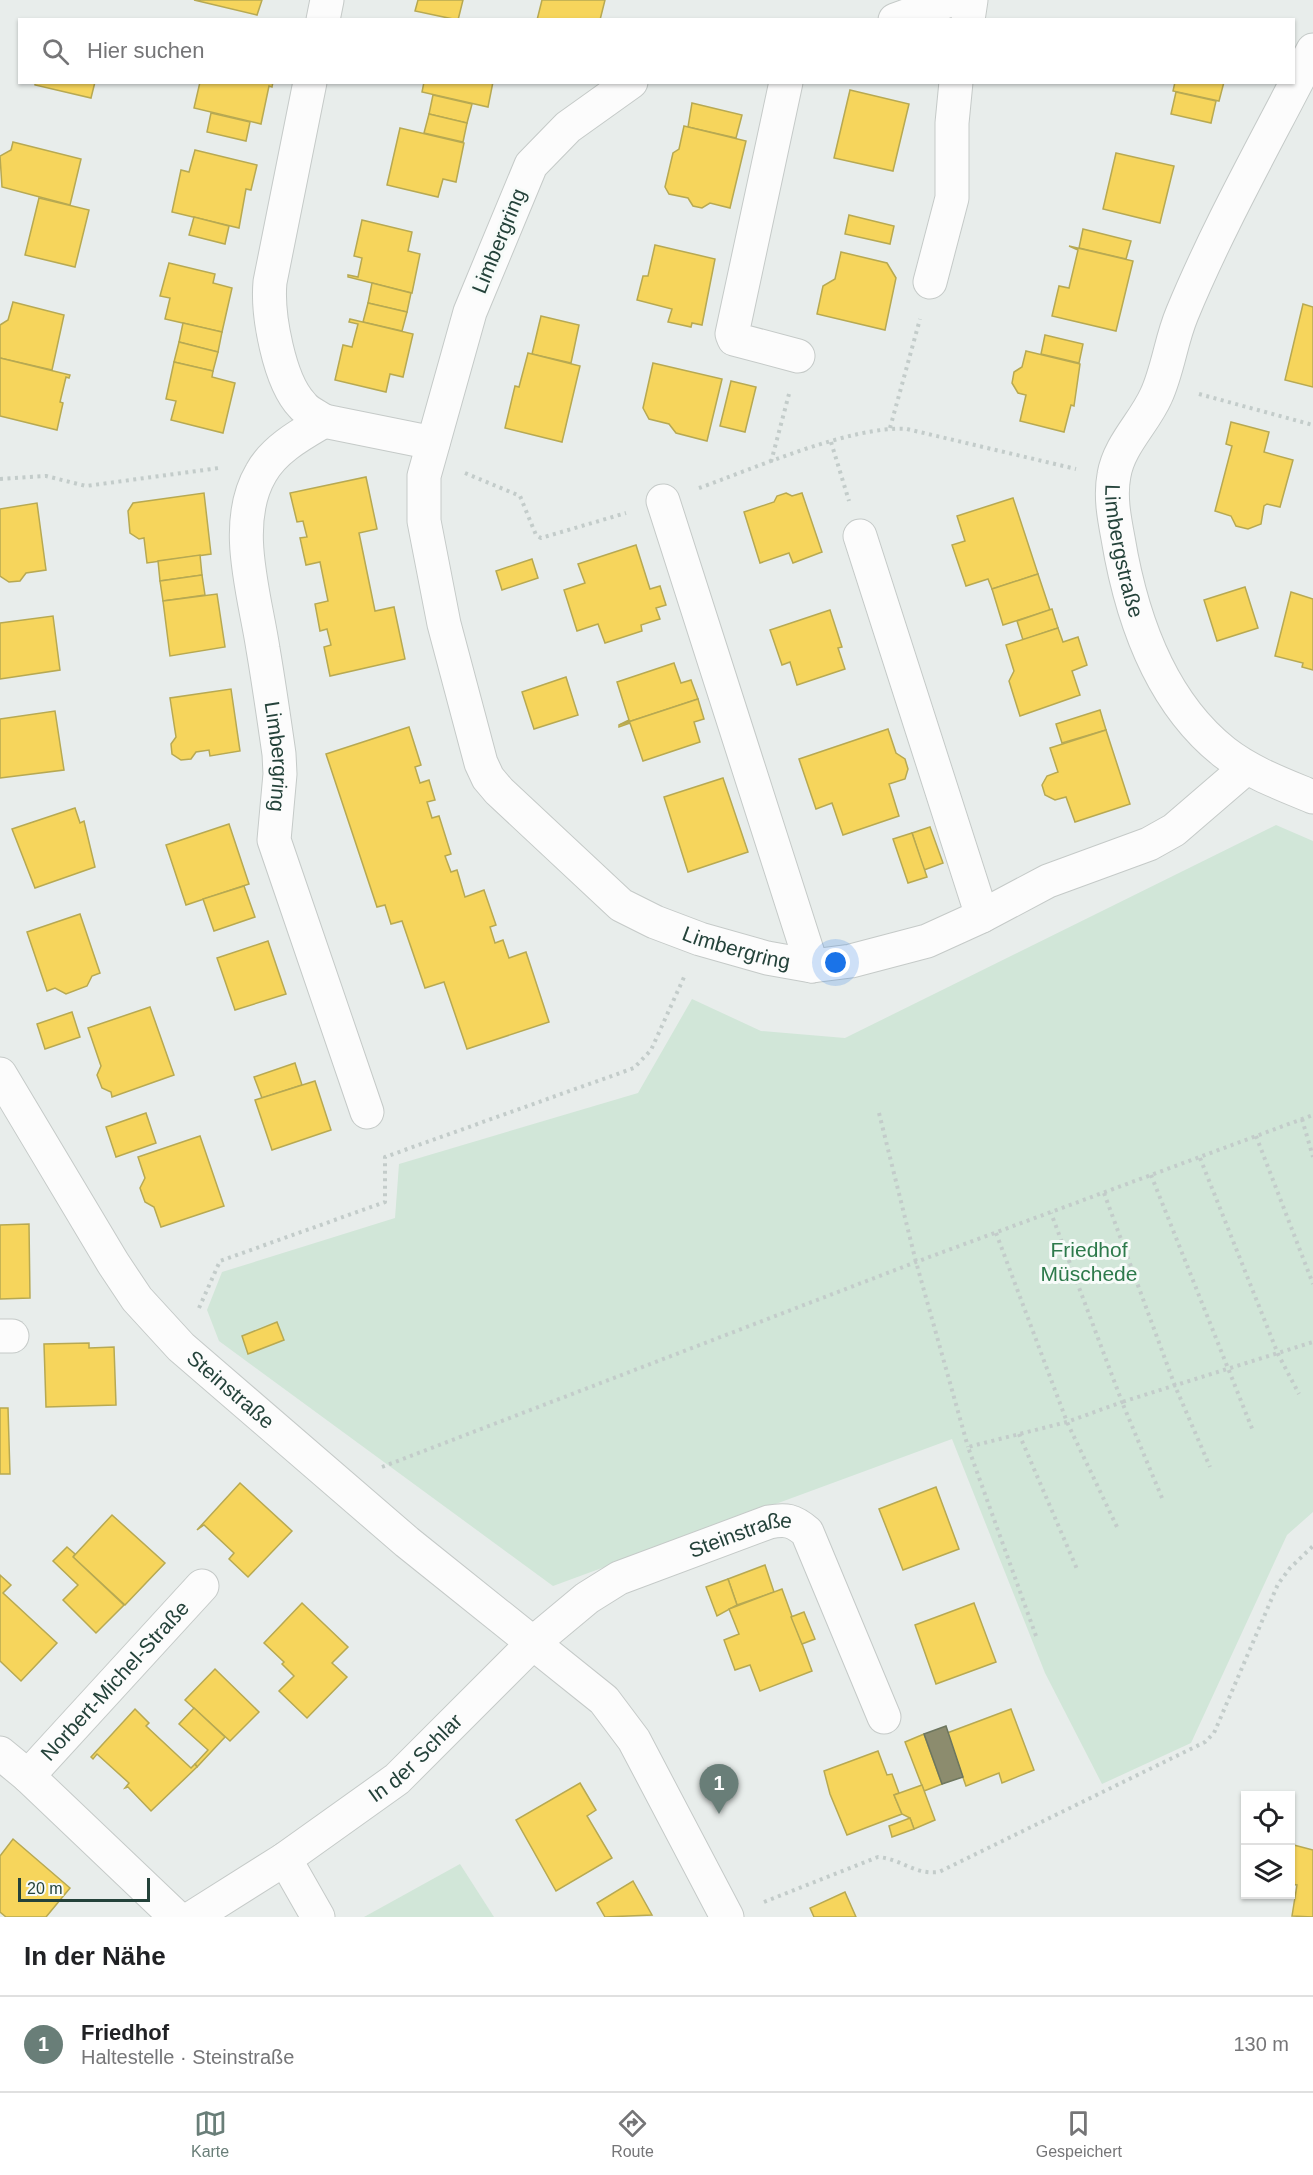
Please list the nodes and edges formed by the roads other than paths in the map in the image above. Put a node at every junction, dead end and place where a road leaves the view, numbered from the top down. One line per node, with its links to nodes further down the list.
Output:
1 (327, 0): 4 (street)
2 (950, 0): 5 (street)
3 (971, 0): 6 (street)
4 (323, 18)
5 (900, 18)
6 (968, 18)
7 (1313, 50): 18 (street, Limbergstraße)
8 (310, 84): 14 (street)
9 (628, 84): 15 (street, Limbergring)
10 (786, 84): 13 (street)
11 (956, 84): 12 (street)
12 (930, 282)
13 (798, 356)
14 (324, 421): 15 (street); 23 (street, Limbergring)
15 (431, 451): 21 (street, Limbergring)
16 (663, 501): 21 (street, Limbergring)
17 (860, 536): 20 (street)
18 (1246, 768): 19 (street, Limbergstraße); 20 (street, Limbergring)
19 (1313, 797)
20 (982, 916): 21 (street, Limbergring)
21 (812, 966)
22 (0, 1074): 25 (street, Steinstraße)
23 (367, 1112)
24 (202, 1586): 28 (street, Norbert-Michel-Straße)
25 (533, 1643): 26 (street, Steinstraße); 29 (street, In der Schlar); 33 (street, Steinstraße)
26 (884, 1718)
27 (0, 1753): 28 (street, Norbert-Michel-Straße)
28 (28, 1776): 30 (street, Norbert-Michel-Straße)
29 (285, 1858): 31 (street, In der Schlar); 32 (street)
30 (176, 1917)
31 (193, 1917)
32 (318, 1917)
33 (727, 1917)

